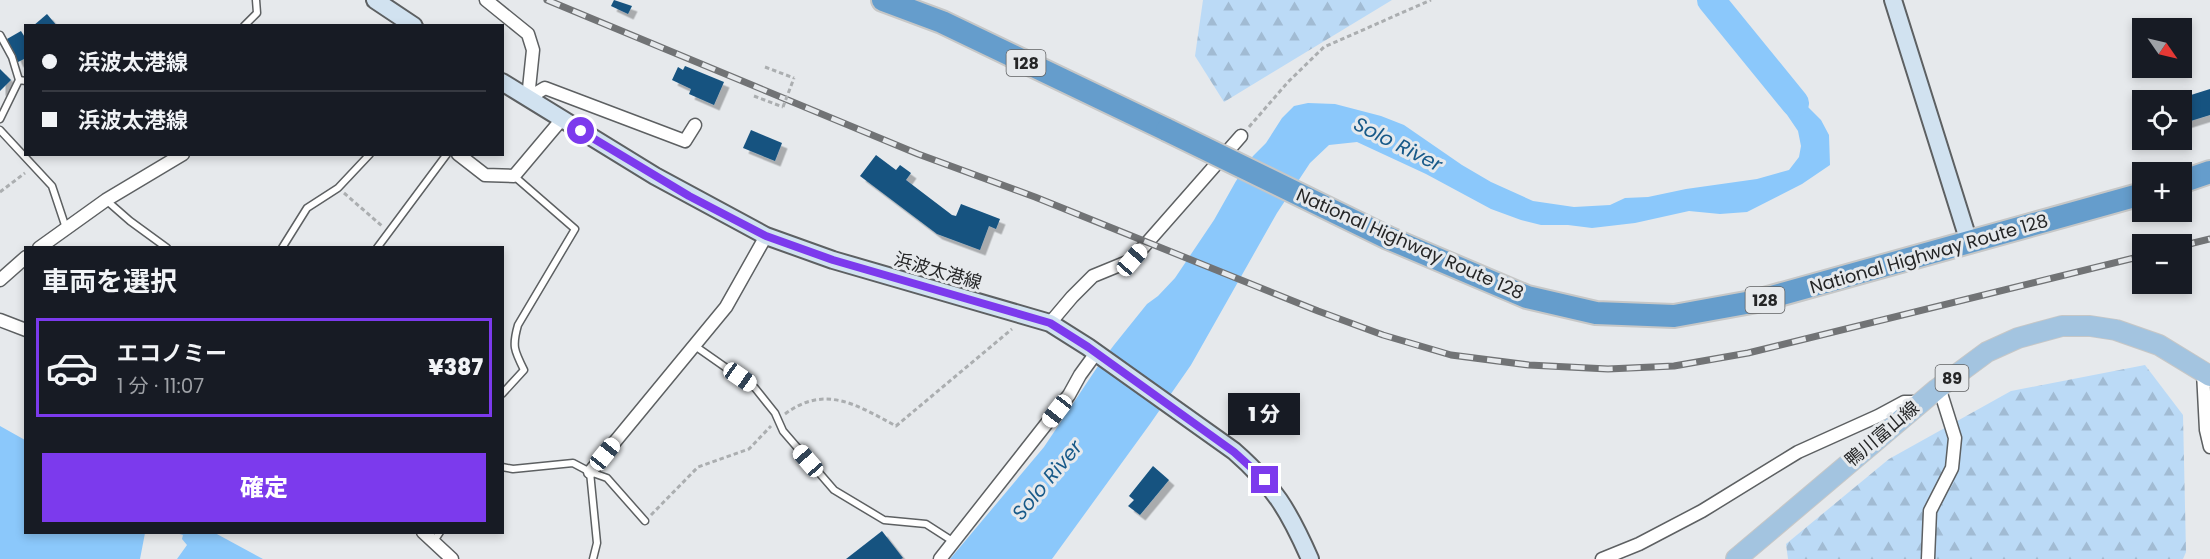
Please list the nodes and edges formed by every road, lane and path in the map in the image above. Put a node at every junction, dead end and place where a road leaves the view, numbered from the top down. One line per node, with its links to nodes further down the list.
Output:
1 (256, 0): 7 (lane)
2 (375, 0): 8 (main road)
3 (486, 0): 14 (street)
4 (883, 0): 35 (highway, National Highway Route 128 / 128, bridge)
5 (1431, 0): 19 (path)
6 (1893, 0): 35 (main road)
7 (246, 24)
8 (406, 24)
9 (0, 35): 11 (lane)
10 (765, 67): 13 (path, bridge)
11 (22, 80): 15 (lane)
12 (504, 83): 14 (main road, 浜波太港線)
13 (754, 96)
14 (528, 98): 16 (main road, 浜波太港線); 17 (street)
15 (0, 119)
16 (562, 119): 26 (street); 34 (main road, 浜波太港線)
17 (695, 125)
18 (0, 130): 24 (lane)
19 (1241, 136): 44 (street)
20 (180, 156): 31 (street)
21 (368, 156): 28 (lane)
22 (445, 156): 33 (lane)
23 (461, 156): 26 (street)
24 (33, 166): 29 (path); 32 (lane)
25 (2210, 172): 27 (highway)
26 (514, 176): 50 (lane)
27 (2192, 178)
28 (338, 188): 33 (path); 38 (lane)
29 (0, 192)
30 (2132, 197): 35 (highway, National Highway Route 128 / 128)
31 (106, 200): 32 (street); 37 (lane)
32 (66, 229): 36 (street)
33 (388, 231): 39 (lane)
34 (766, 236): 42 (main road, 浜波太港線); 46 (street)
35 (1969, 242)
36 (42, 246)
37 (164, 246)
38 (283, 246)
39 (378, 246)
40 (24, 259): 41 (street)
41 (0, 280)
42 (1027, 316): 44 (main road, 浜波太港線); 52 (path)
43 (0, 320): 45 (street)
44 (1050, 323): 47 (main road, 浜波太港線)
45 (24, 329)
46 (694, 345): 52 (lane); 55 (street)
47 (1099, 356): 58 (street); 62 (main road, 浜波太港線)
48 (2207, 374): 49 (main road, 鴨川富山線 / 89); 53 (street)
49 (1939, 387): 51 (main road, 鴨川富山線 / 89); 65 (street)
50 (504, 392)
51 (1920, 402): 63 (street); 64 (main road, 鴨川富山線 / 89)
52 (778, 419): 56 (path); 58 (lane)
53 (2210, 447)
54 (504, 467): 55 (lane)
55 (590, 472): 56 (lane); 60 (lane)
56 (645, 521)
57 (437, 537): 59 (street)
58 (954, 542): 61 (street)
59 (452, 559)
60 (593, 559)
61 (940, 559)
62 (1310, 559)
63 (1602, 559)
64 (1736, 559)
65 (1928, 559)

